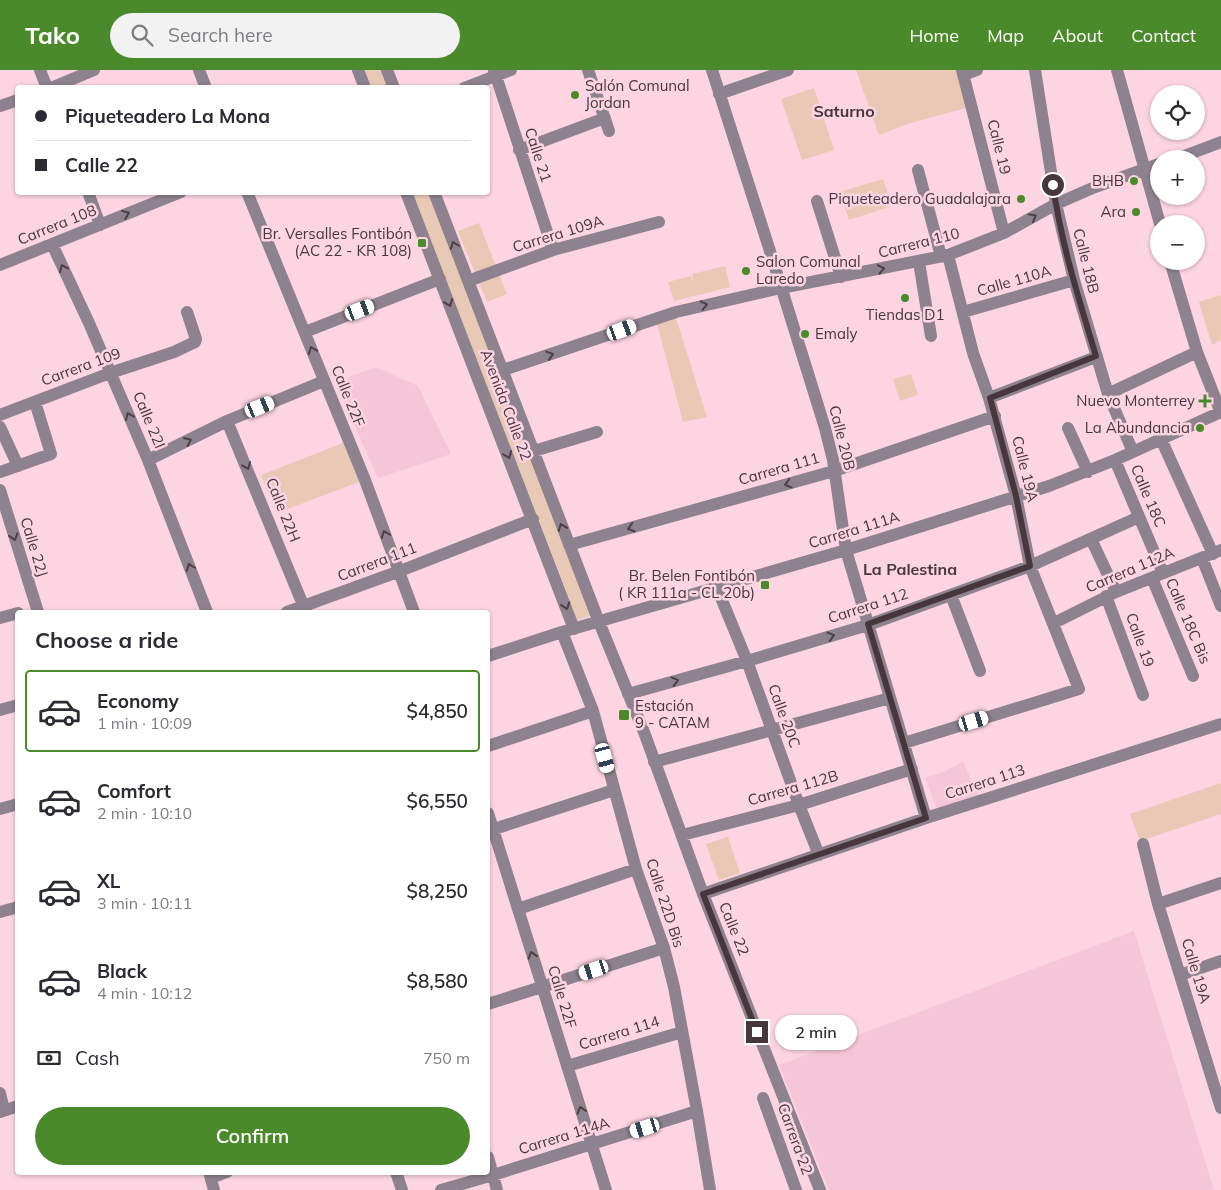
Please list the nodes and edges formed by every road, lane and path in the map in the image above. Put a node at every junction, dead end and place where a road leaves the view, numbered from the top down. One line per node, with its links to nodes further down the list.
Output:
1 (40, 70): 15 (street)
2 (94, 70): 16 (street)
3 (199, 70): 17 (street)
4 (358, 70): 18 (street)
5 (387, 70): 19 (street)
6 (511, 70): 14 (street)
7 (588, 70): 24 (street)
8 (712, 70): 21 (street, Calle 20B)
9 (788, 70): 21 (street)
10 (978, 70): 13 (street)
11 (1035, 70): 38 (street, Calle 18B)
12 (1117, 70): 30 (street)
13 (963, 72): 42 (street, Calle 19)
14 (495, 73): 20 (street); 27 (street, Calle 21)
15 (45, 85)
16 (58, 85)
17 (205, 85)
18 (364, 85)
19 (393, 85)
20 (470, 85)
21 (719, 94): 53 (street, Calle 20B)
22 (15, 101): 23 (street)
23 (0, 106)
24 (605, 118): 25 (street); 27 (street)
25 (609, 131)
26 (1221, 142): 28 (street)
27 (519, 150): 44 (street, Calle 21)
28 (1200, 150)
29 (1150, 166): 30 (street, Carrera 110)
30 (1144, 168): 38 (street, Carrera 110); 39 (street)
31 (918, 170): 45 (street, Calle 19A)
32 (89, 195): 41 (street)
33 (174, 195): 41 (street, Carrera 108, one-way to 33)
34 (248, 195): 56 (street, Calle 22F)
35 (407, 195): 50 (street, Avenida Calle 22)
36 (435, 195): 52 (street, Avenida Calle 22, one-way to 36)
37 (817, 201): 49 (street)
38 (1056, 204): 42 (street, Carrera 110, one-way to 38); 51 (street, Calle 18B)
39 (1157, 215)
40 (659, 222): 44 (street, Carrera 109A)
41 (100, 225): 43 (street, Carrera 108)
42 (1004, 233): 45 (street, Carrera 110)
43 (52, 244): 47 (street, Carrera 108); 61 (street, Calle 22I, one-way to 43)
44 (553, 250): 52 (street, Carrera 109A)
45 (944, 255): 46 (street, Carrera 110); 55 (street, Calle 19A)
46 (919, 262): 49 (street, Carrera 110, one-way to 46); 57 (street)
47 (0, 265)
48 (1173, 270): 58 (street)
49 (841, 277): 53 (street, Carrera 110)
50 (440, 278): 56 (street); 85 (street, Avenida Calle 22, one-way to 85)
51 (1074, 280): 55 (street, Calle 110A); 59 (street, Calle 18B)
52 (468, 281): 60 (street, Avenida Calle 22)
53 (781, 288): 60 (street, Carrera 110, one-way to 53); 79 (street, Calle 20B)
54 (187, 312): 61 (street, Carrera 109)
55 (962, 312): 64 (street, Calle 19A)
56 (305, 332): 62 (street, Calle 22F, one-way to 56)
57 (931, 336)
58 (1197, 352): 63 (street); 66 (street)
59 (1096, 356): 63 (street, Calle 18B); 64 (street)
60 (503, 370): 74 (street, Avenida Calle 22)
61 (110, 373): 65 (street, Carrera 109); 76 (street, Calle 22I, one-way to 61)
62 (324, 381): 69 (street); 91 (street, Calle 22F, one-way to 62)
63 (1108, 394): 75 (street, Calle 18B)
64 (990, 398): 68 (street, Calle 19A)
65 (35, 402): 67 (street, Carrera 109); 78 (street)
66 (1221, 412): 73 (street, Carrera 111A)
67 (0, 415)
68 (995, 416): 79 (street, Carrera 111); 83 (street, Calle 19A)
69 (227, 421): 76 (street, one-way to 69); 97 (street, Calle 22H, one-way to 97)
70 (0, 427): 78 (street)
71 (1068, 428): 81 (street)
72 (597, 432): 74 (street)
73 (1161, 439): 75 (street, Carrera 111A); 89 (street)
74 (534, 451): 87 (street, Avenida Calle 22, one-way to 74)
75 (1133, 452): 77 (street, Carrera 111A)
76 (148, 460): 99 (street, Calle 22I, one-way to 76)
77 (1115, 460): 81 (street, Carrera 111A); 84 (street, Calle 18C)
78 (18, 466): 80 (street)
79 (834, 471): 87 (street, Carrera 111, one-way to 87); 88 (street, Calle 20B)
80 (0, 472)
81 (1088, 472): 83 (street, Carrera 111A)
82 (0, 490): 98 (street, Calle 22J, one-way to 98)
83 (1016, 496): 88 (street, Carrera 111A); 90 (street, Calle 19A)
84 (1139, 517): 86 (street, Carrera 112); 92 (street, Calle 18C)
85 (533, 518): 91 (street, Carrera 111); 106 (street, Avenida Calle 22, one-way to 106)
86 (1091, 539): 90 (street, Carrera 112); 94 (street, Calle 19)
87 (569, 546): 103 (street, Avenida Calle 22)
88 (846, 550): 93 (street, Carrera 111A); 105 (street, Calle 20B)
89 (1212, 554): 92 (street, Carrera 112A); 96 (street)
90 (1030, 566): 95 (street, Carrera 112); 104 (street, Calle 19A)
91 (400, 572): 97 (street, Carrera 111); 100 (street, Calle 22F)
92 (1158, 575): 94 (street, Carrera 112A); 110 (street, Calle 18C Bis)
93 (716, 588): 103 (street, Carrera 111A); 108 (street, Calle 20C)
94 (1111, 594): 104 (street, Carrera 112A); 112 (street, Calle 19)
95 (951, 595): 105 (street, Carrera 112); 109 (street)
96 (1221, 606)
97 (305, 609)
98 (37, 610)
99 (206, 610)
100 (413, 610)
101 (15, 614): 102 (street)
102 (0, 618)
103 (598, 622): 106 (street, Carrera 111A); 111 (street, Calle 22)
104 (1054, 623): 119 (street, Calle 19A)
105 (868, 624): 108 (street, Carrera 112, one-way to 105); 113 (street, Calle 20B)
106 (568, 631): 107 (street, Carrera 111A); 116 (street, Calle 22D Bis)
107 (490, 655)
108 (747, 661): 111 (street, Carrera 112, one-way to 108); 118 (street, Calle 20C)
109 (980, 671)
110 (1194, 676)
111 (628, 694): 121 (street, Calle 22)
112 (1144, 695)
113 (890, 698): 118 (street); 119 (street, Calle 20B)
114 (15, 706): 115 (street)
115 (0, 710)
116 (593, 711): 120 (street); 123 (street, Calle 22D Bis)
117 (1221, 724): 127 (street, Carrera 113)
118 (772, 730): 121 (street); 125 (street, Calle 20C)
119 (904, 743): 122 (street, Calle 20B)
120 (490, 745)
121 (654, 762): 129 (street, Calle 22)
122 (912, 769): 125 (street, Carrera 112B); 127 (street, Calle 20B)
123 (614, 790): 128 (street); 132 (street, Calle 22D Bis)
124 (15, 805): 126 (street)
125 (799, 805): 129 (street, Carrera 112B); 131 (street, Calle 20C)
126 (0, 809)
127 (926, 818): 131 (street, Carrera 113)
128 (491, 830): 137 (street, Calle 22F)
129 (682, 835): 134 (street, Calle 22)
130 (1144, 844): 135 (street, Calle 19A)
131 (819, 855): 134 (street, Carrera 113)
132 (636, 869): 137 (street); 139 (street, Calle 22D Bis)
133 (1221, 883): 135 (street)
134 (703, 894): 163 (street, Calle 22)
135 (1158, 904): 141 (street, Calle 19A)
136 (15, 908): 138 (street)
137 (518, 910): 142 (street, Calle 22F, one-way to 137)
138 (0, 912)
139 (664, 948): 142 (street); 144 (street, Calle 22D Bis)
140 (1221, 960): 141 (street)
141 (1180, 975): 146 (street, Calle 19A)
142 (542, 987): 143 (street); 145 (street, Calle 22F)
143 (490, 1003)
144 (682, 1032): 145 (street, Carrera 114); 152 (street, Calle 22D Bis)
145 (567, 1066): 153 (street, Calle 22F, one-way to 145)
146 (1217, 1078): 150 (street, Calle 19A)
147 (0, 1093): 151 (street)
148 (763, 1098): 162 (street, Carrera 22)
149 (15, 1107): 151 (street)
150 (1221, 1108)
151 (2, 1111)
152 (698, 1111): 153 (street, Carrera 114A); 161 (street, Calle 22D Bis)
153 (592, 1144): 156 (street, Carrera 114A); 160 (street, Calle 22F)
154 (490, 1164): 156 (street)
155 (397, 1175): 157 (street)
156 (493, 1175): 158 (street, Carrera 114A); 159 (street)
157 (402, 1190)
158 (441, 1190)
159 (498, 1190)
160 (606, 1190)
161 (710, 1190)
162 (796, 1190)
163 (820, 1190)

